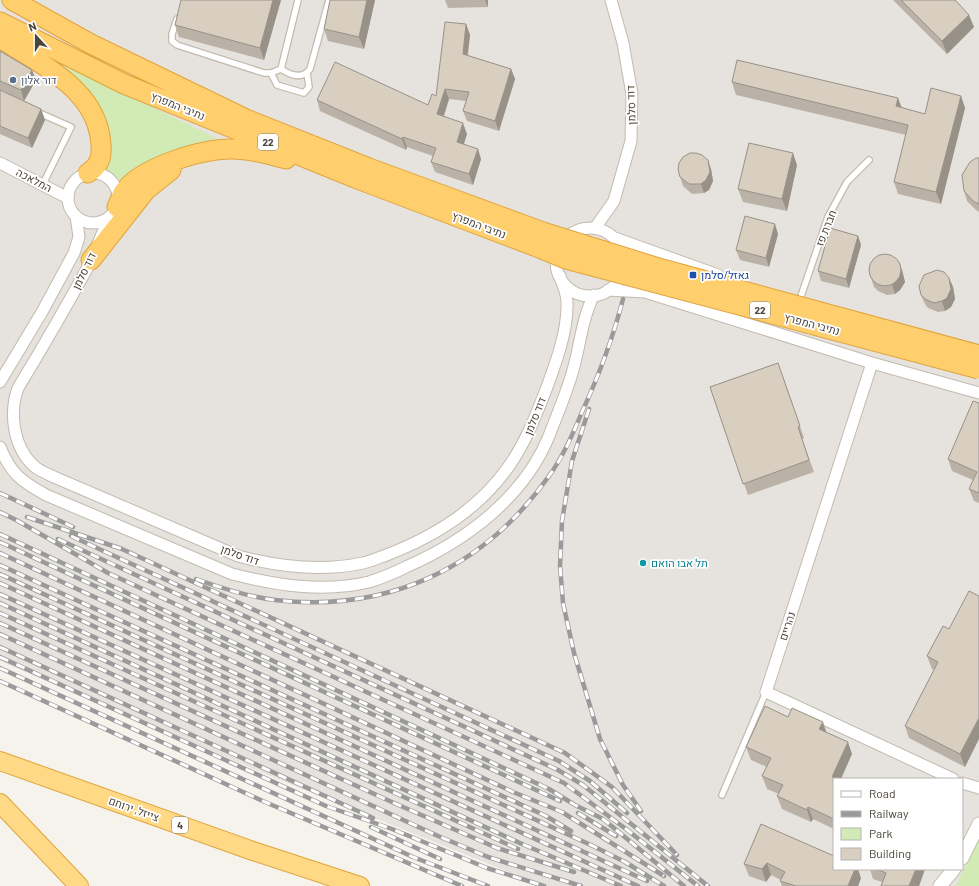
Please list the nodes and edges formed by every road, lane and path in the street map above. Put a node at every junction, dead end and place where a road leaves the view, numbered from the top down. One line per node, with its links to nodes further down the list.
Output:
1 (12, 0): 9 (highway, נתיבי המפרץ / 22)
2 (22, 0): 9 (highway)
3 (298, 0): 10 (lane)
4 (329, 0): 12 (lane)
5 (611, 0): 23 (street, דוד סלמן)
6 (178, 14): 11 (lane)
7 (0, 22): 18 (highway, נתיבי המפרץ / 22)
8 (0, 38): 17 (highway)
9 (91, 44): 25 (highway, נתיבי המפרץ / 22)
10 (281, 69): 11 (lane); 12 (lane)
11 (271, 73): 12 (lane)
12 (307, 73)
13 (28, 107): 19 (lane)
14 (233, 149): 18 (highway); 21 (highway); 26 (highway)
15 (869, 160): 31 (lane, חברת פז)
16 (0, 162): 19 (street, המלאכה)
17 (88, 173): 20 (street); 21 (street)
18 (355, 178): 25 (highway, נתיבי המפרץ / 22)
19 (43, 184): 20 (street, המלאכה)
20 (68, 198): 22 (street)
21 (114, 211): 22 (street); 26 (street, דוד סלמן)
22 (76, 216): 35 (street, דוד סלמן)
23 (595, 228): 24 (street); 27 (street)
24 (615, 238): 28 (street); 31 (street)
25 (542, 240): 32 (highway, נתיבי המפרץ / 22, bridge); 34 (highway, נתיבי המפרץ / 22, bridge)
26 (91, 260): 27 (street, דוד סלמן)
27 (560, 276): 30 (street)
28 (608, 290): 29 (street); 30 (street)
29 (645, 292): 31 (street); 33 (street)
30 (594, 295): 37 (street, דוד סלמן)
31 (798, 305): 32 (street)
32 (979, 353)
33 (872, 363): 36 (street); 38 (street, נהריים)
34 (979, 368)
35 (0, 382)
36 (979, 394)
37 (0, 447)
38 (766, 692): 40 (street); 42 (lane)
39 (0, 761): 52 (highway, צייזל, ירוחם / 4)
40 (952, 778)
41 (970, 786): 43 (street)
42 (722, 795)
43 (979, 796)
44 (0, 804): 46 (highway)
45 (0, 812): 46 (lane)
46 (16, 821): 51 (highway)
47 (979, 824): 48 (street)
48 (963, 856)
49 (953, 870): 53 (street)
50 (957, 870): 54 (street)
51 (79, 886)
52 (360, 886)
53 (940, 886)
54 (949, 886)

